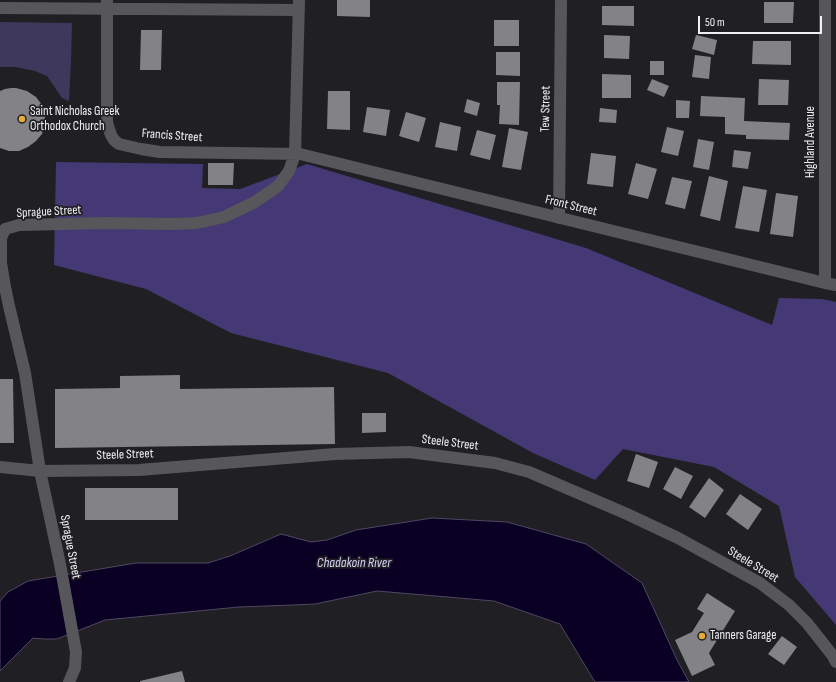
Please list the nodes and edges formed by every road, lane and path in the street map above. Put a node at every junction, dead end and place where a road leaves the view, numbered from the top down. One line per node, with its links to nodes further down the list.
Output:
1 (561, 0): 7 (street, Tew Street)
2 (825, 0): 8 (street, Highland Avenue)
3 (107, 4): 4 (street); 5 (street); 6 (street, Francis Street)
4 (299, 5): 6 (street, Sprague Street)
5 (0, 8)
6 (297, 154): 7 (street, Front Street); 10 (street, Sprague Street)
7 (559, 218): 8 (street, Front Street)
8 (830, 284)
9 (0, 467): 10 (street, Steele Street)
10 (40, 471): 11 (street, Steele Street); 12 (street, Sprague Street)
11 (836, 662)
12 (69, 682)

